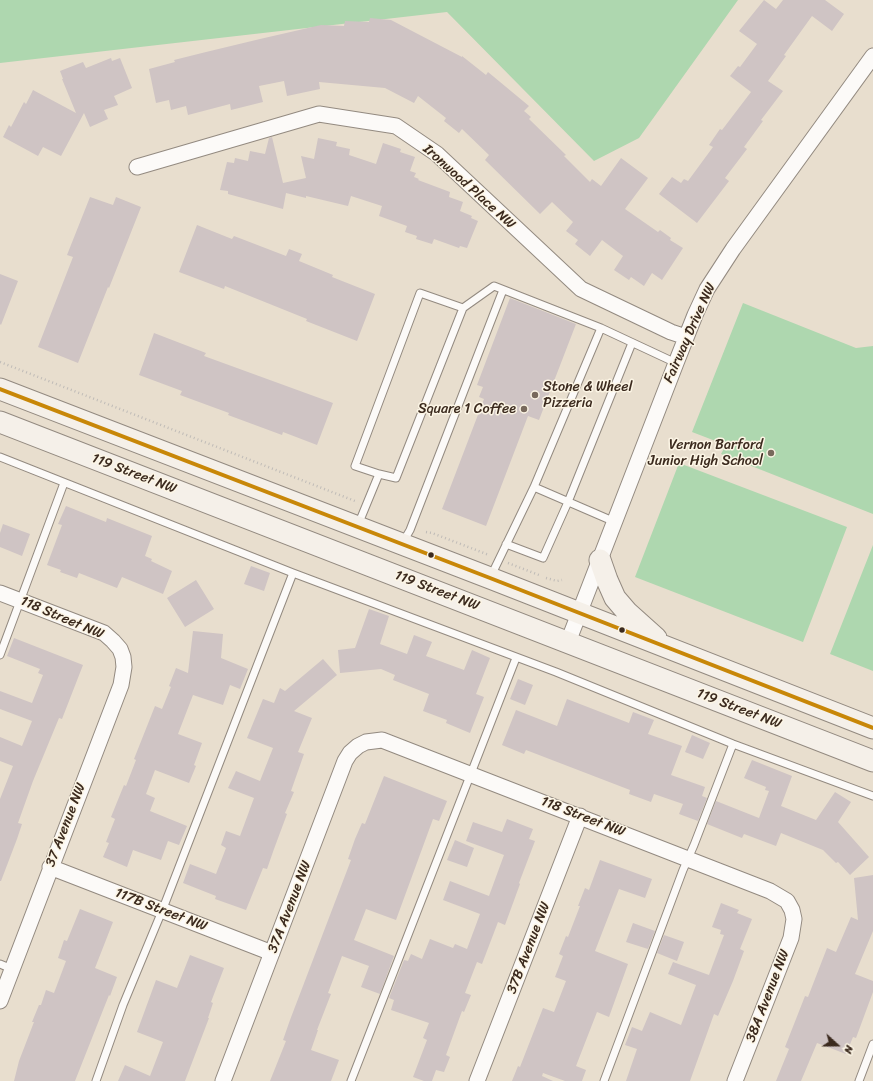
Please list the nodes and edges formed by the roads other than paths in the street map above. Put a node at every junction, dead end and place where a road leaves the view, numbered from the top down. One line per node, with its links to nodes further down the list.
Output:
1 (873, 56): 6 (street, Fairway Drive NW)
2 (137, 167): 6 (street, Ironwood Place NW)
3 (503, 290): 4 (lane); 5 (lane); 18 (lane)
4 (463, 308): 12 (lane); 12 (lane)
5 (601, 328): 7 (lane); 14 (lane)
6 (686, 337): 8 (street, Fairway Drive NW)
7 (632, 343): 8 (lane); 15 (lane)
8 (676, 363): 16 (street, Fairway Drive NW)
9 (0, 389): 17 (main road)
10 (0, 422): 26 (main road, 119 Street NW)
11 (0, 457): 13 (lane)
12 (379, 474): 17 (lane)
13 (64, 483): 21 (lane); 24 (lane)
14 (534, 487): 15 (lane); 19 (lane)
15 (568, 502): 16 (lane); 19 (lane)
16 (615, 522): 20 (street, Fairway Drive NW)
17 (358, 528): 18 (main road)
18 (406, 537): 22 (main road)
19 (506, 544): 22 (lane)
20 (600, 560): 25 (street, Fairway Drive NW); 27 (main road)
21 (293, 573): 30 (lane); 41 (lane)
22 (490, 578): 25 (main road)
23 (0, 593): 24 (street, 118 Street NW)
24 (21, 601): 28 (street, 118 Street NW); 29 (lane)
25 (579, 614): 26 (street, Fairway Drive NW); 27 (main road)
26 (568, 642): 34 (main road, 119 Street NW)
27 (667, 648): 31 (main road)
28 (120, 649): 39 (street, 37 Avenue NW)
29 (0, 655)
30 (516, 658): 33 (lane); 35 (lane)
31 (873, 728)
32 (366, 742): 35 (street, 118 Street NW); 42 (street, 37A Avenue NW)
33 (733, 744): 36 (lane); 38 (lane)
34 (873, 761)
35 (470, 774): 37 (street, 118 Street NW); 48 (lane)
36 (873, 796)
37 (580, 816): 38 (street, 118 Street NW); 49 (street, 37B Avenue NW)
38 (688, 859): 40 (street, 118 Street NW); 50 (lane)
39 (50, 867): 41 (street, 117B Street NW); 43 (street, 37 Avenue NW)
40 (792, 910): 51 (street, 38A Avenue NW)
41 (162, 911): 42 (street, 117B Street NW); 46 (lane)
42 (272, 953): 47 (street, 37A Avenue NW)
43 (6, 966): 44 (street, 37 Avenue NW)
44 (0, 1001)
45 (873, 1044): 52 (lane)
46 (96, 1081)
47 (223, 1081)
48 (351, 1081)
49 (477, 1081)
50 (604, 1081)
51 (735, 1081)
52 (859, 1081)

